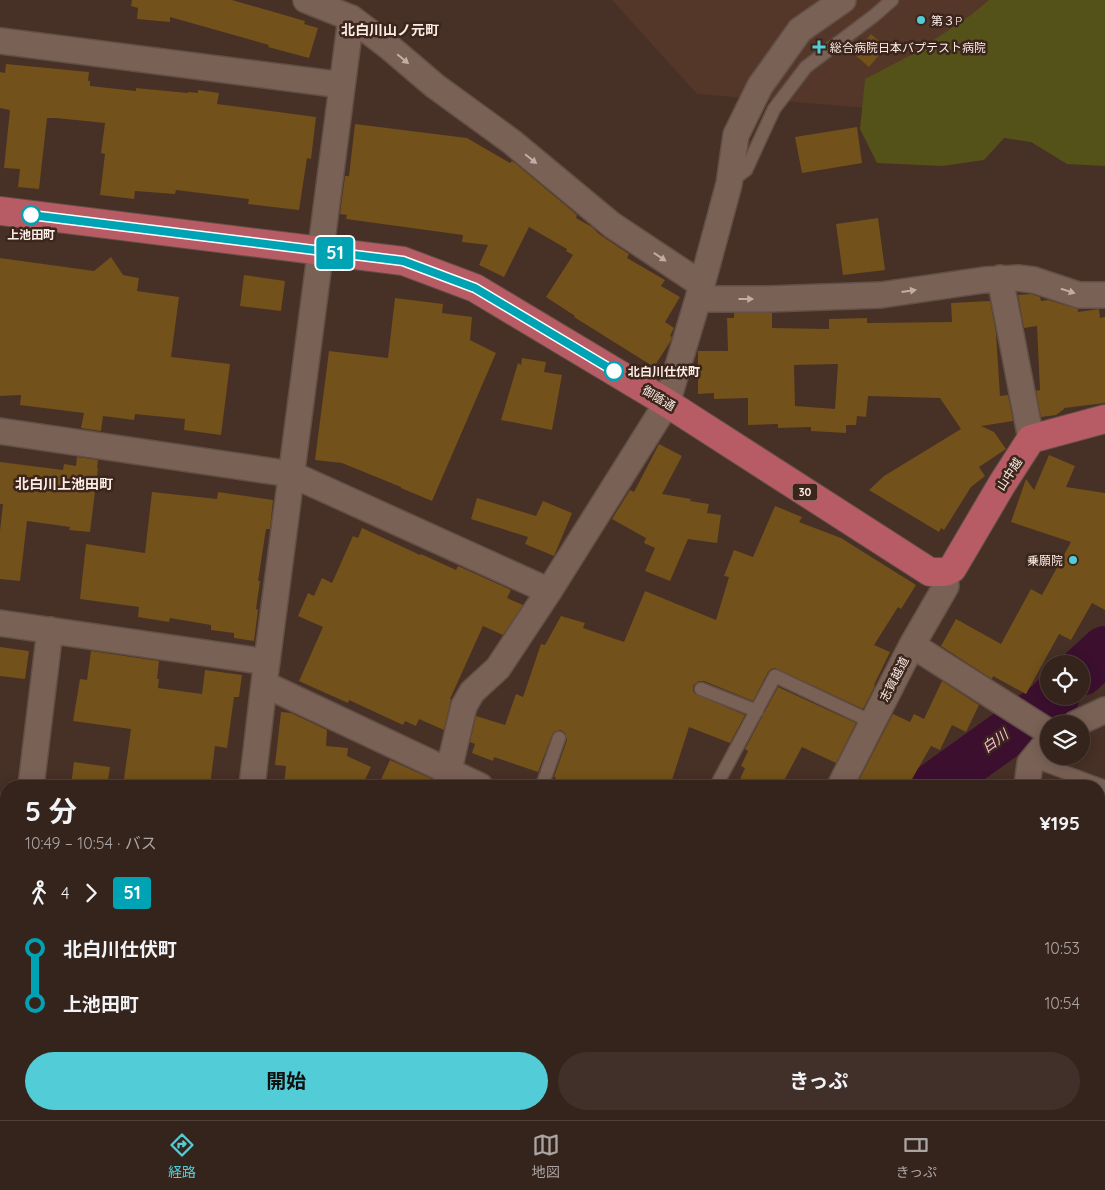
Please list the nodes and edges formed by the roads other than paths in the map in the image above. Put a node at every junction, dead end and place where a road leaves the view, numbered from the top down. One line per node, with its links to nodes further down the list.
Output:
1 (843, 0): 7 (street)
2 (892, 0): 7 (lane)
3 (310, 1): 4 (street)
4 (351, 18): 6 (street); 11 (street, one-way to 11)
5 (0, 40): 6 (street)
6 (342, 85): 9 (street)
7 (728, 184): 11 (street)
8 (0, 211): 9 (main road, 御蔭通 / 30)
9 (320, 251): 13 (main road, 御蔭通 / 30); 17 (street)
10 (1000, 278): 11 (street, one-way to 10); 12 (street, one-way to 12); 16 (street)
11 (699, 292): 13 (street)
12 (1105, 295)
13 (667, 403): 18 (main road, 御蔭通 / 30); 19 (street)
14 (1105, 419): 16 (main road)
15 (0, 431): 17 (street)
16 (1031, 439): 18 (main road, 山中越)
17 (292, 474): 19 (street); 23 (street)
18 (945, 572): 22 (street, 志賀越道)
19 (549, 591): 33 (street)
20 (0, 623): 21 (street)
21 (50, 630): 23 (street); 34 (street)
22 (912, 645): 28 (street, 志賀越道); 29 (street)
23 (266, 673): 33 (street); 35 (street)
24 (701, 689): 26 (lane)
25 (1105, 710): 27 (street)
26 (757, 711): 28 (lane); 37 (lane)
27 (1090, 717)
28 (872, 722): 38 (street, 志賀越道)
29 (1040, 736)
30 (560, 738): 36 (lane)
31 (1040, 745): 39 (street)
32 (1045, 765): 40 (lane)
33 (447, 779)
34 (32, 780)
35 (253, 780)
36 (544, 780)
37 (719, 780)
38 (843, 780)
39 (1028, 780)
40 (1086, 780)

